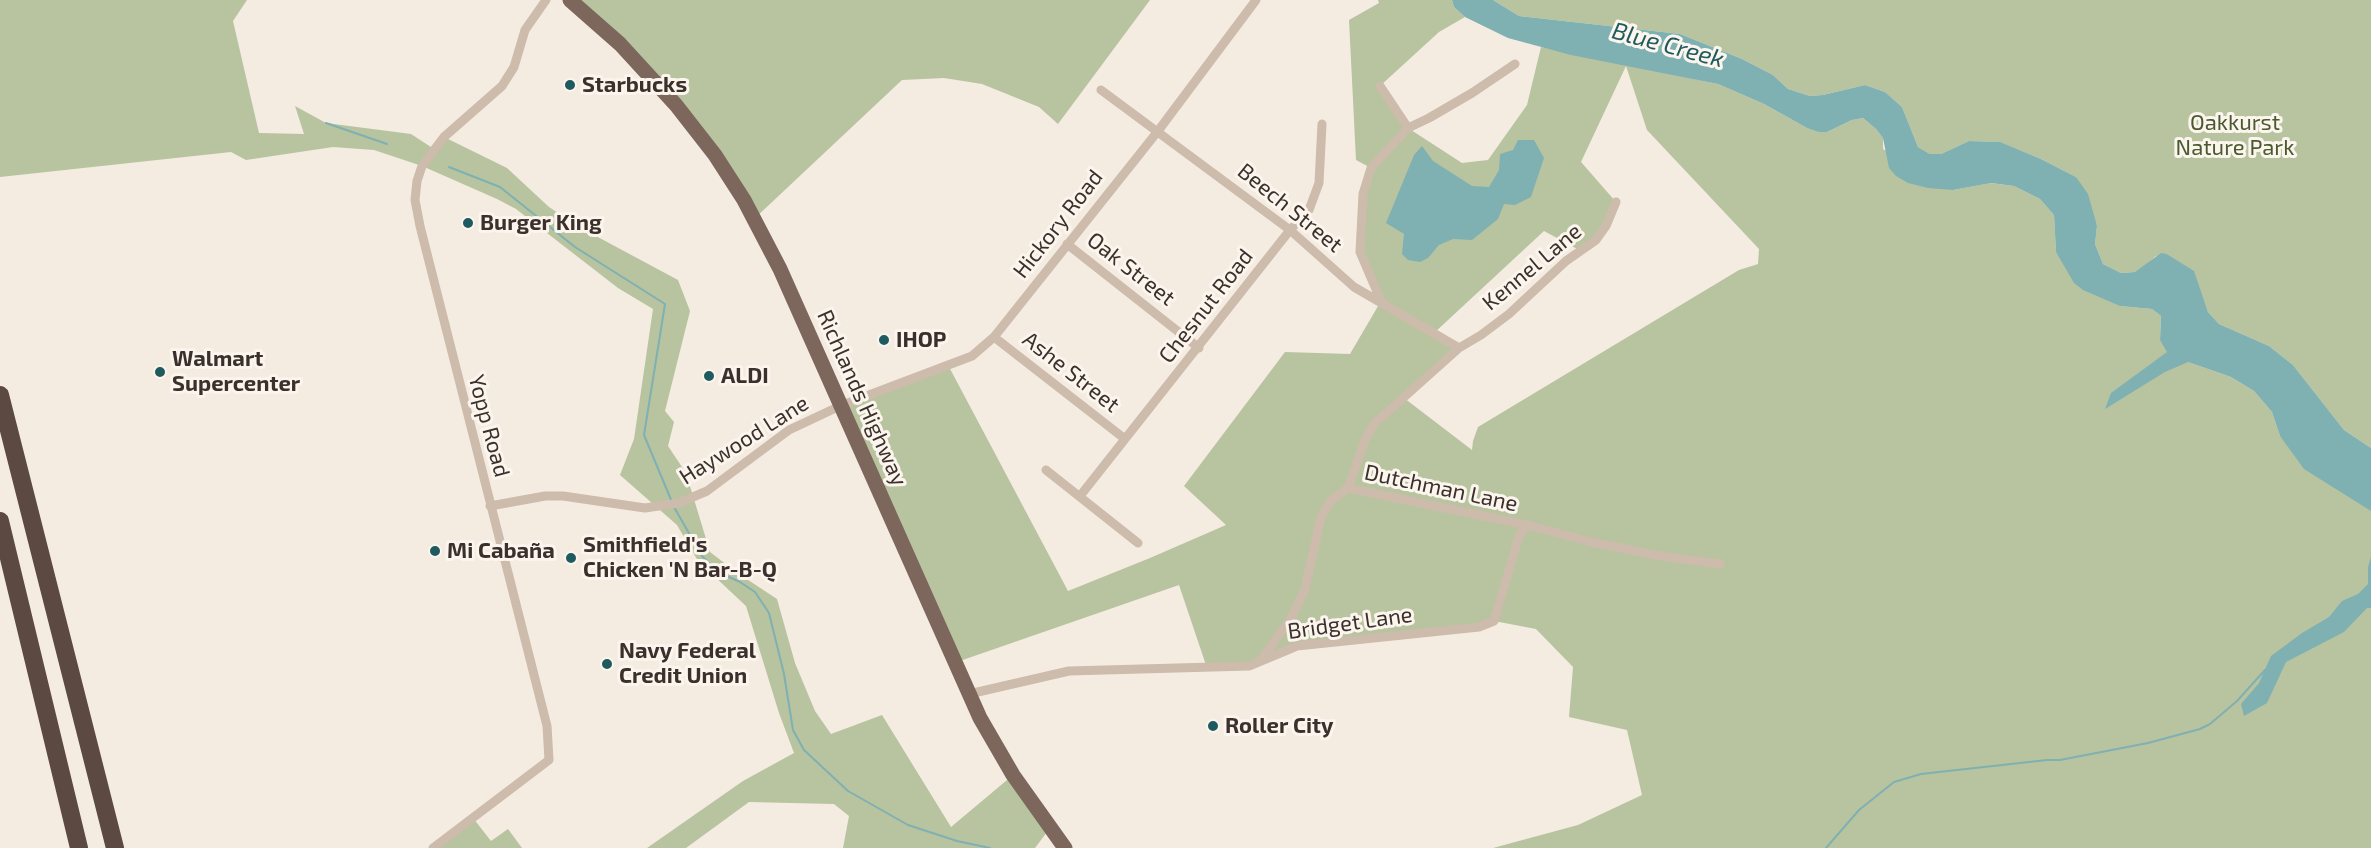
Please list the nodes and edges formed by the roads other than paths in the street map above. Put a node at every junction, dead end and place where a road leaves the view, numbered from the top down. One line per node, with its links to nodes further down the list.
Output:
1 (546, 0): 23 (street, Yopp Road)
2 (570, 0): 18 (main road, Richlands Highway)
3 (1256, 0): 9 (street, Hickory Road)
4 (1515, 64): 8 (street)
5 (1380, 86): 8 (street)
6 (1101, 90): 9 (street, Beech Street)
7 (1322, 124): 11 (street, Chesnut Road)
8 (1408, 128): 13 (street)
9 (1158, 131): 11 (street, Beech Street); 12 (street, Hickory Road)
10 (1616, 202): 16 (street, Kennel Lane)
11 (1290, 230): 13 (street, Beech Street); 15 (street, Chesnut Road)
12 (1067, 244): 14 (street, Hickory Road); 15 (street, Oak Street)
13 (1381, 301): 16 (street, Beech Street)
14 (994, 337): 18 (street, Hickory Road); 19 (street, Ashe Street)
15 (1198, 348): 19 (street, Chesnut Road)
16 (1459, 348): 21 (street, Kennel Lane)
17 (0, 395): 31 (highway)
18 (840, 406): 23 (street, Haywood Lane); 29 (main road, Richlands Highway)
19 (1125, 439): 22 (street, Chesnut Road)
20 (1047, 470): 22 (street)
21 (1348, 488): 25 (street, Dutchman Lane); 28 (street, Dutchman Lane)
22 (1080, 496): 26 (street)
23 (490, 506): 32 (street, Yopp Road)
24 (0, 521): 30 (highway)
25 (1527, 525): 27 (street, Dutchman Lane); 28 (street, Bridget Lane)
26 (1138, 543)
27 (1720, 564)
28 (1261, 660): 29 (street, Bridget Lane)
29 (969, 694): 33 (main road, Richlands Highway)
30 (79, 848)
31 (115, 848)
32 (433, 848)
33 (1065, 848)

